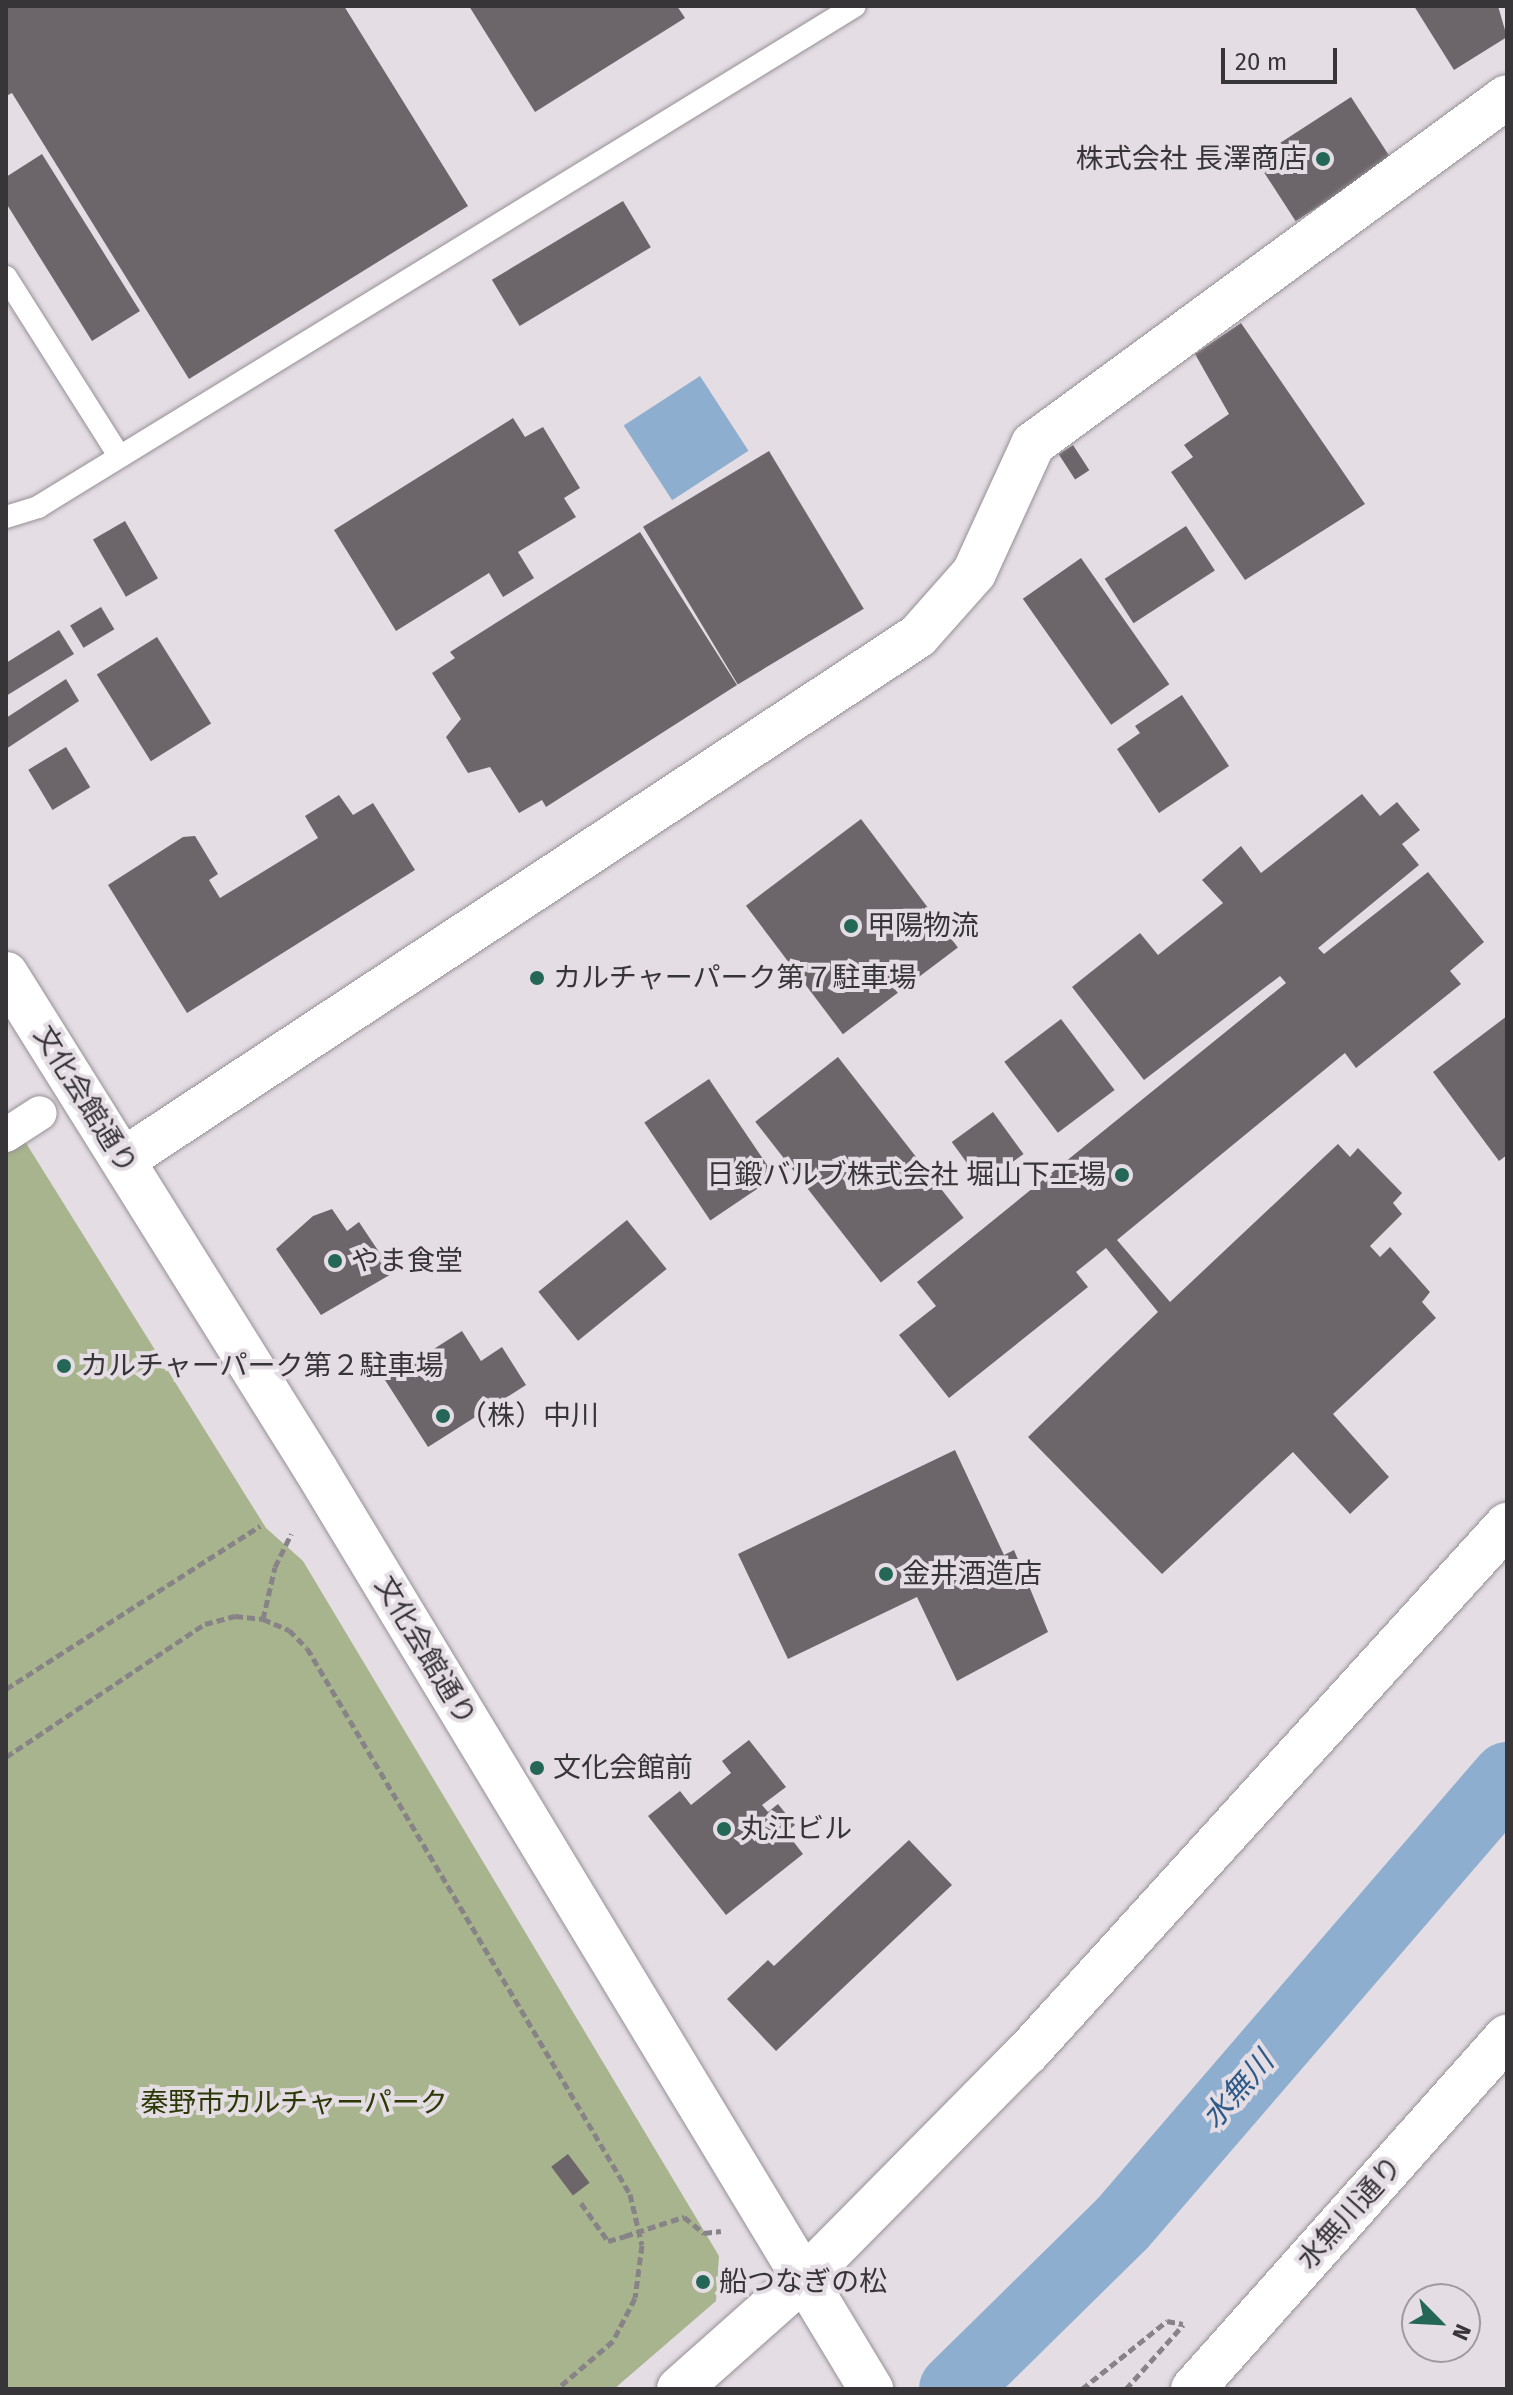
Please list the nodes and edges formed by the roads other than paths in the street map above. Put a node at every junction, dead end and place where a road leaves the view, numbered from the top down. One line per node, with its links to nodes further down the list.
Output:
1 (855, 6): 4 (lane)
2 (1507, 97): 9 (street)
3 (6, 277): 4 (lane)
4 (118, 454): 5 (lane)
5 (6, 517)
6 (6, 974): 9 (street, 文化会館通り)
7 (40, 1113): 8 (street)
8 (6, 1135)
9 (123, 1160): 12 (street, 文化会館通り)
10 (1507, 1525): 12 (street)
11 (1507, 2036): 15 (street, 水無川通り)
12 (803, 2279): 13 (street); 14 (street, 文化会館通り)
13 (679, 2389)
14 (871, 2389)
15 (1193, 2389)

